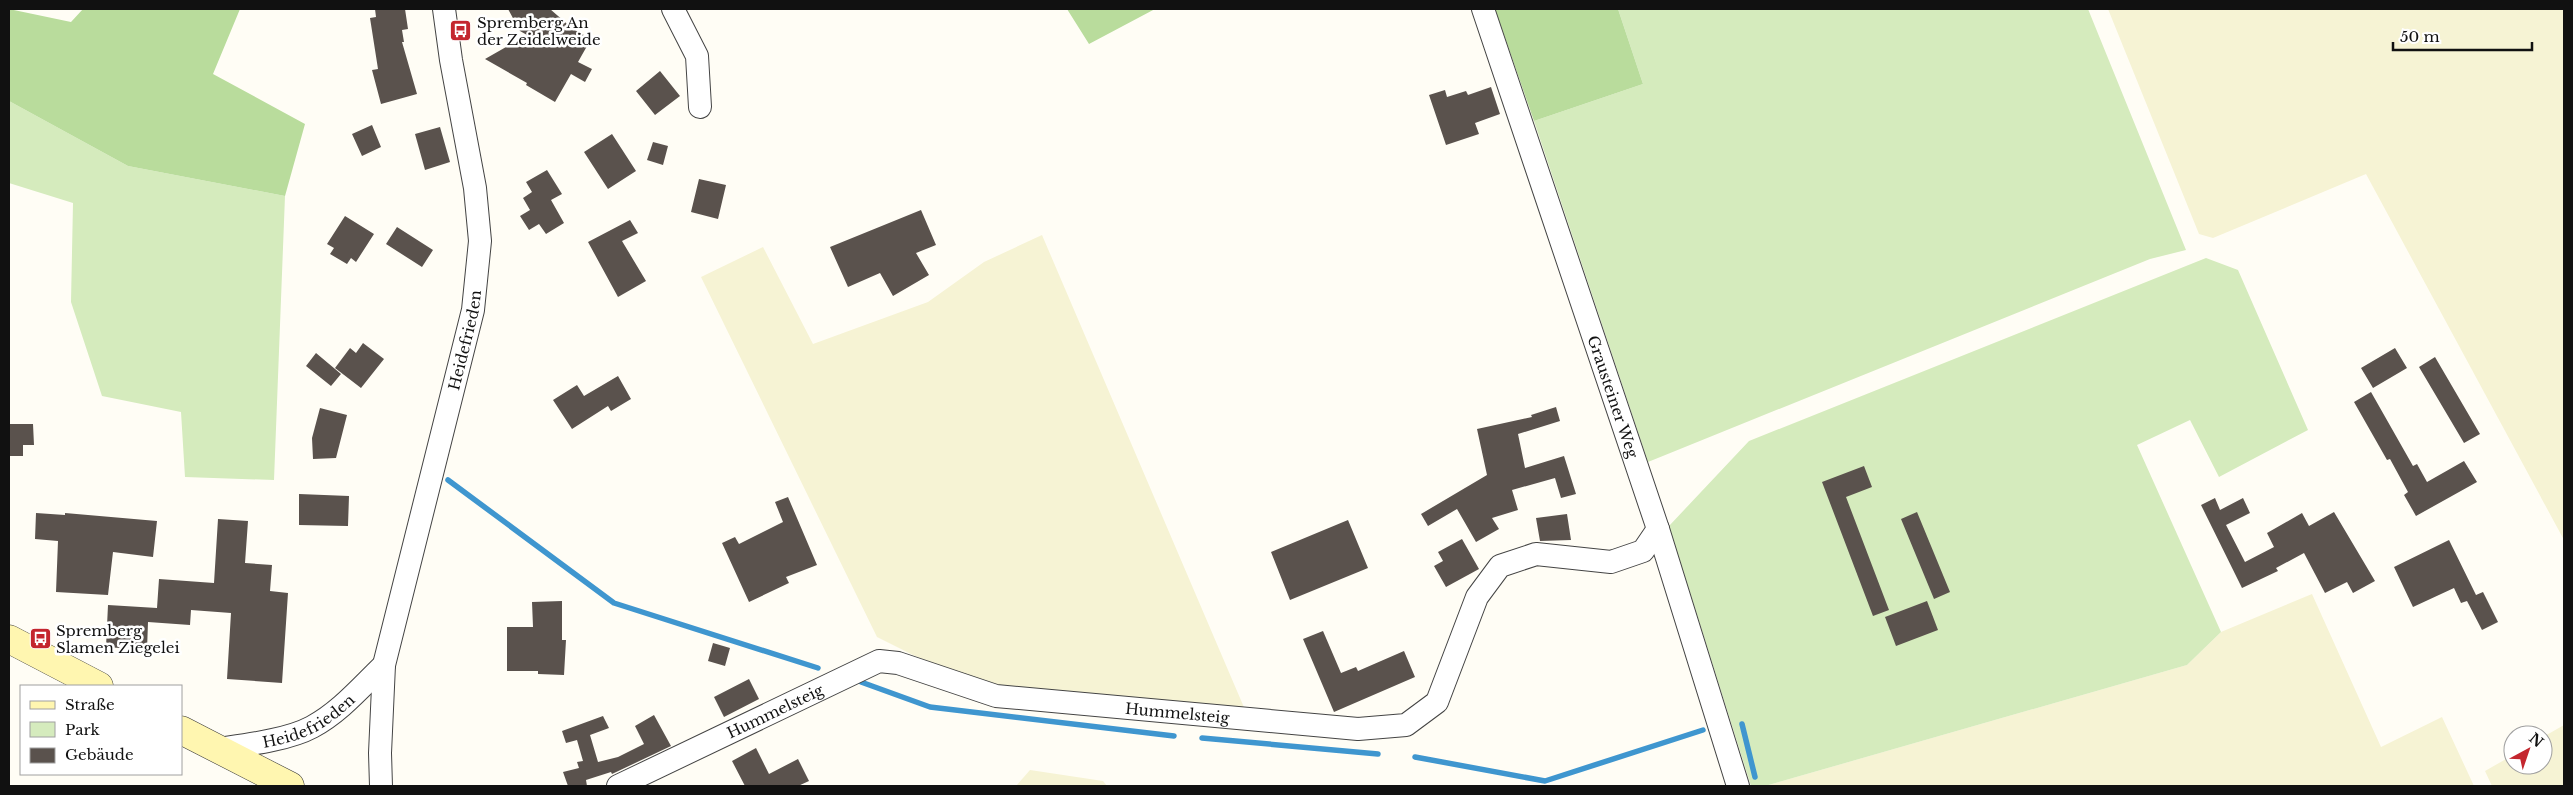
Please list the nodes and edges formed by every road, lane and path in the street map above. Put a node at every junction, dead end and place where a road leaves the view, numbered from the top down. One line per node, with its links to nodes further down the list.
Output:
1 (444, 9): 7 (street, Heidefrieden)
2 (673, 9): 4 (street)
3 (1483, 9): 5 (street, Grausteiner Weg)
4 (700, 107)
5 (1658, 529): 13 (street, Hummelsteig); 14 (street, Grausteiner Weg)
6 (9, 639): 8 (main road)
7 (384, 664): 10 (street, Heidefrieden); 12 (street, Heidefrieden)
8 (97, 685)
9 (182, 731): 10 (main road)
10 (219, 750): 11 (main road)
11 (290, 786)
12 (381, 786)
13 (618, 786)
14 (1738, 786)

